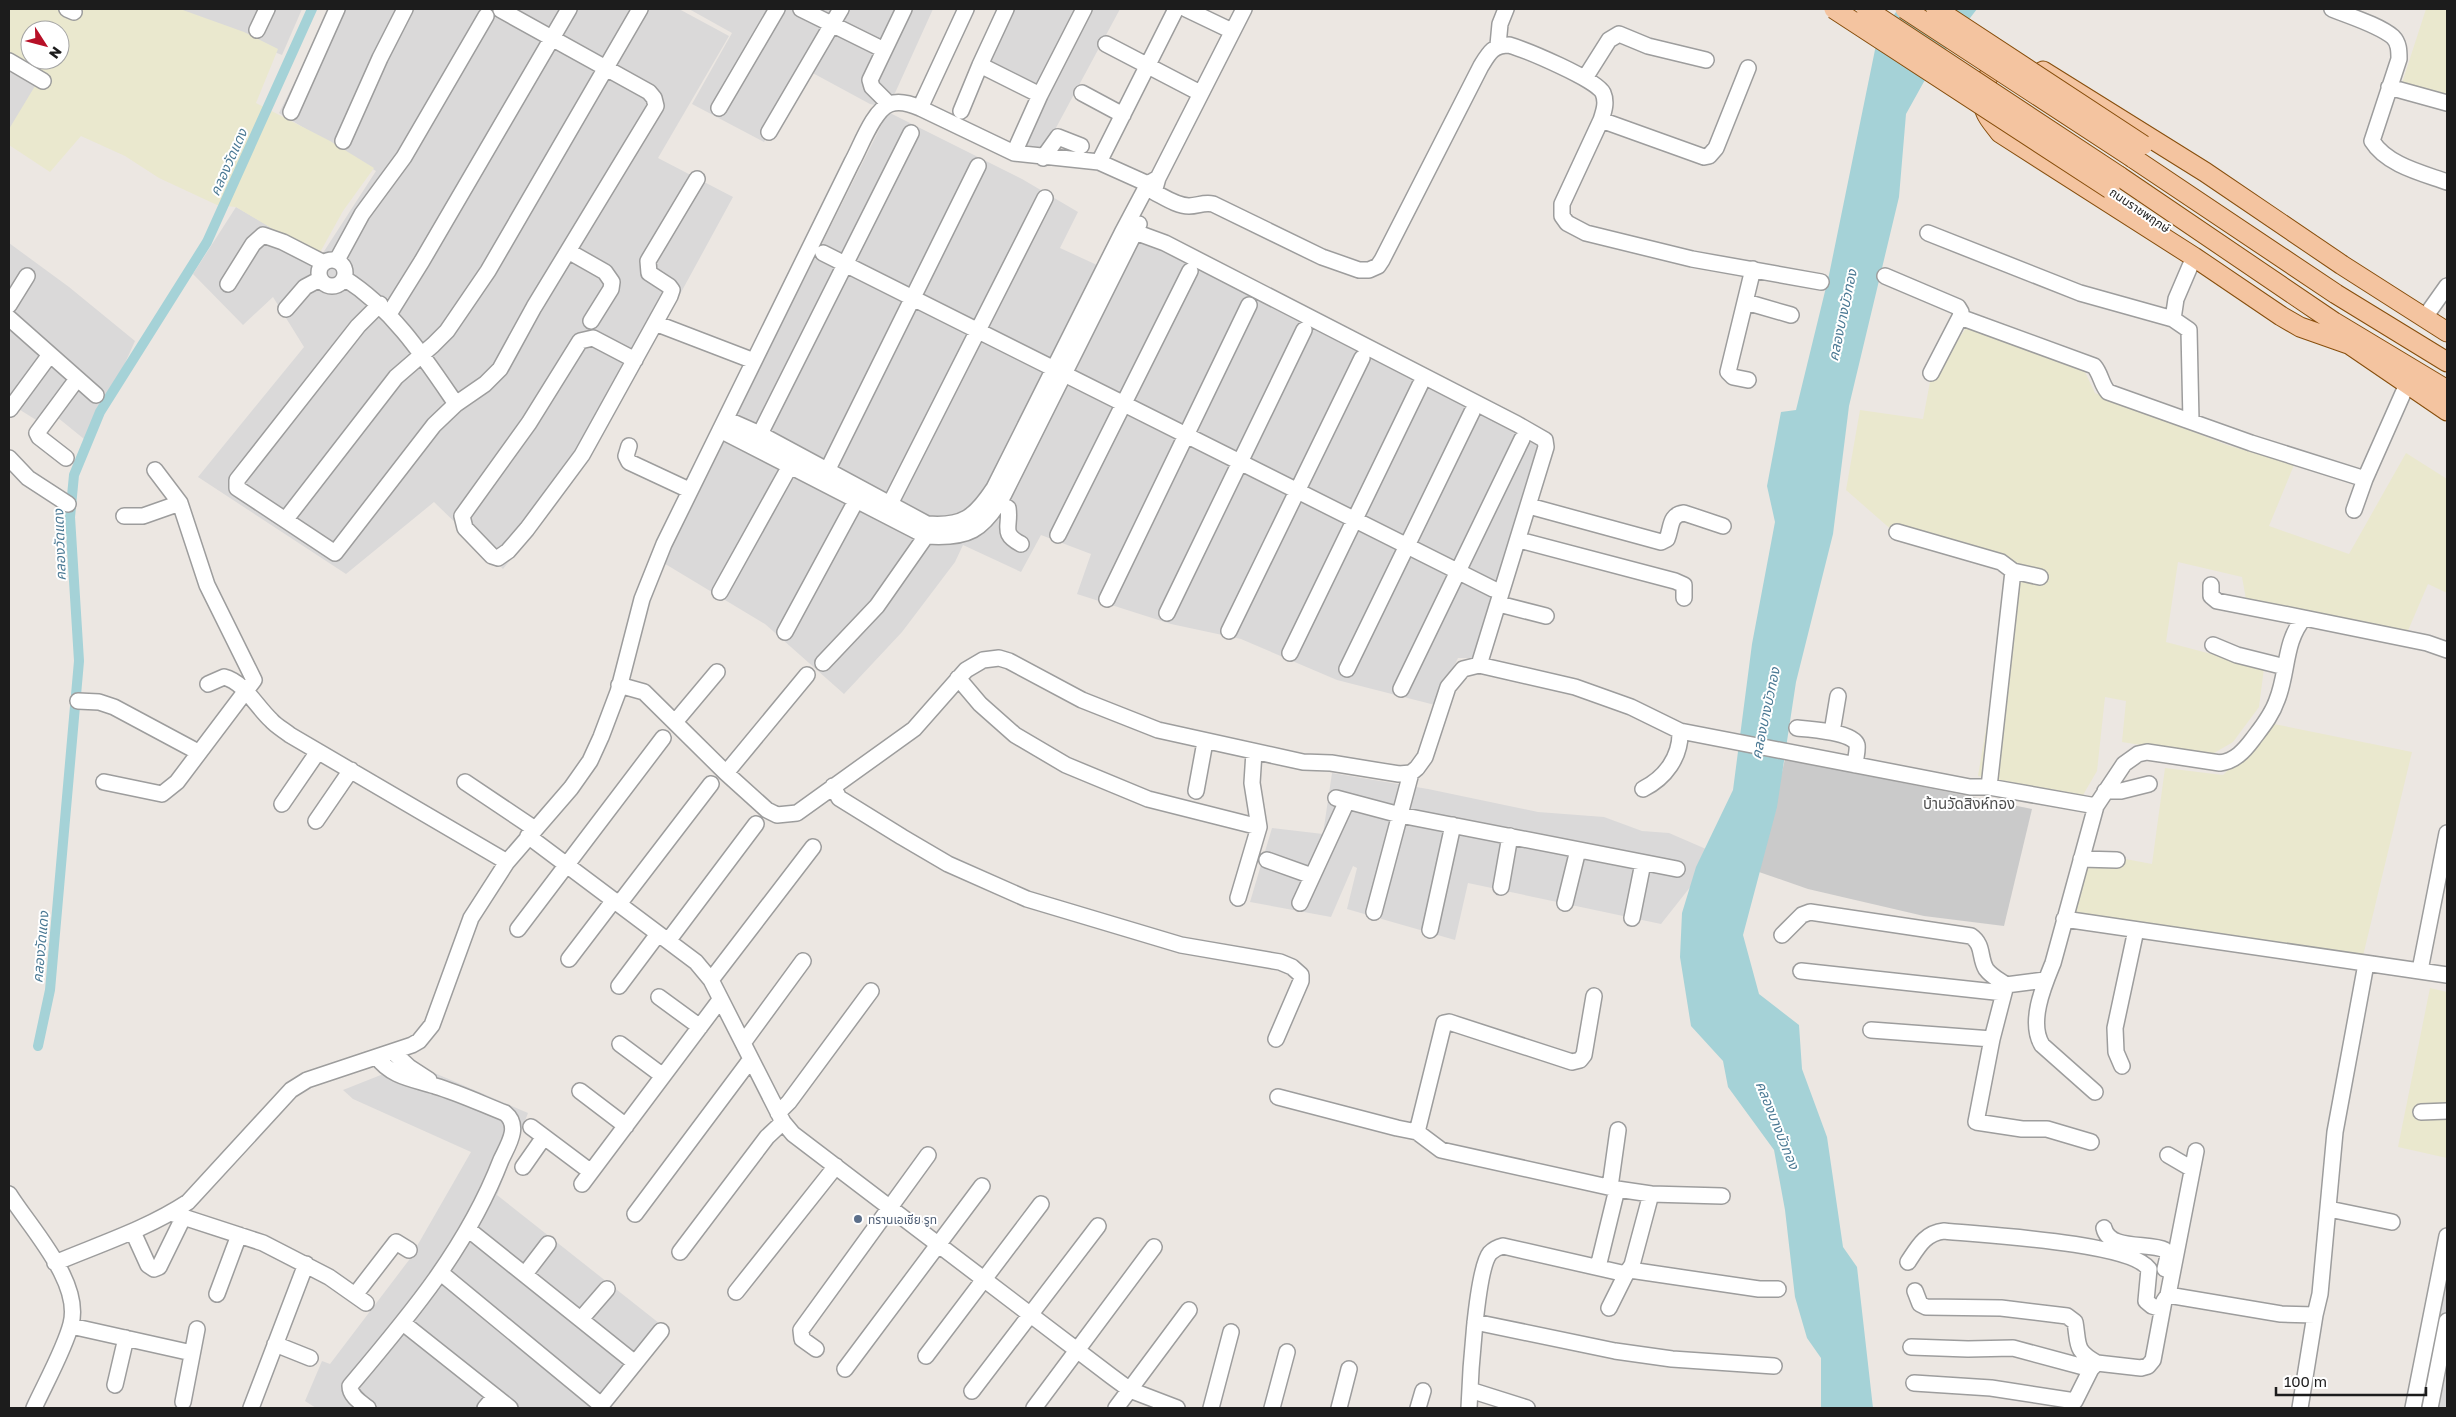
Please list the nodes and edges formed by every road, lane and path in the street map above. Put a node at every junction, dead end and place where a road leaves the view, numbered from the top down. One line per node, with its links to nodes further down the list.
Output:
1 (267, 9): 26 (street)
2 (337, 9): 49 (street)
3 (405, 9): 54 (street)
4 (569, 9): 28 (street)
5 (640, 9): 36 (street)
6 (777, 9): 46 (street)
7 (801, 9): 25 (street)
8 (840, 9): 25 (street)
9 (904, 9): 31 (street)
10 (966, 9): 47 (street)
11 (1006, 9): 34 (street)
12 (1084, 9): 43 (street)
13 (1176, 9): 35 (street)
14 (1186, 9): 27 (street)
15 (1244, 9): 27 (street)
16 (1506, 9): 30 (street)
17 (1834, 9): 63 (main road, ถนนราชพฤกษ์, bridge)
18 (1866, 9): 63 (main road, ถนนราชพฤกษ์, bridge)
19 (1905, 9): 56 (main road, bridge)
20 (1936, 9): 56 (main road, bridge)
21 (2332, 9): 24 (street)
22 (502, 10): 23 (street); 28 (street)
23 (482, 12): 71 (street)
24 (2347, 12): 40 (street)
25 (833, 24): 31 (street); 52 (street)
26 (257, 30)
27 (1232, 31): 42 (street)
28 (553, 38): 36 (street); 87 (street)
29 (1106, 44): 35 (street)
30 (1498, 45): 38 (street); 64 (street)
31 (884, 50): 45 (street)
32 (1706, 60): 38 (street)
33 (9, 61): 39 (street)
34 (980, 65): 43 (street); 48 (street)
35 (1148, 66): 42 (street); 50 (street)
36 (607, 68): 68 (street); 100 (street)
37 (1748, 68): 51 (street)
38 (1585, 78): 51 (street)
39 (42, 81)
40 (2390, 87): 44 (street); 62 (street)
41 (1082, 93): 50 (street)
42 (1200, 93): 64 (street)
43 (1040, 95): 57 (street)
44 (2447, 103)
45 (889, 104): 47 (street); 104 (street)
46 (719, 108)
47 (920, 108): 57 (street)
48 (960, 111)
49 (291, 112)
50 (1123, 115): 59 (street)
51 (1601, 120): 73 (street)
52 (769, 132)
53 (911, 133): 72 (street)
54 (343, 141)
55 (1081, 146): 58 (street)
56 (2138, 152): 98 (main road); 105 (main road)
57 (1014, 153): 58 (street)
58 (1043, 158): 59 (street)
59 (1100, 162): 64 (street)
60 (978, 166): 82 (street)
61 (697, 179): 94 (street)
62 (2447, 182)
63 (2114, 183): 99 (main road, ถนนราชพฤกษ์); 112 (main road, ถนนราชพฤกษ์)
64 (1151, 186): 66 (street)
65 (1045, 198): 95 (street)
66 (1131, 229): 106 (street); 139 (street)
67 (1928, 234): 92 (street)
68 (568, 251): 93 (street); 114 (street)
69 (823, 253): 72 (street)
70 (2194, 257): 90 (main road); 92 (street); 99 (main road)
71 (330, 262): 77 (street); 78 (street); 80 (street)
72 (845, 263): 82 (street); 121 (street)
73 (1753, 269): 79 (street); 83 (street)
74 (1190, 271): 115 (street)
75 (27, 276): 84 (street)
76 (1885, 276): 89 (street)
77 (344, 278): 78 (street); 87 (street)
78 (320, 279): 86 (street)
79 (1821, 282)
80 (228, 284)
81 (2447, 286): 90 (street)
82 (913, 296): 95 (street); 130 (street)
83 (1746, 302): 88 (street); 109 (street)
84 (9, 305)
85 (1250, 305): 122 (street)
86 (286, 309)
87 (384, 309): 100 (street); 142 (street)
88 (1791, 315)
89 (1960, 317): 107 (street); 119 (street)
90 (2425, 317): 97 (main road)
91 (9, 318): 101 (street)
92 (2173, 319): 119 (street)
93 (591, 321)
94 (655, 323): 103 (street); 104 (street)
95 (978, 330): 106 (street); 138 (street)
96 (1304, 330): 127 (street)
97 (2447, 332)
98 (2447, 342)
99 (2354, 346): 110 (main road, ถนนราชพฤกษ์)
100 (422, 355): 114 (street); 142 (street)
101 (49, 356): 108 (street); 116 (street)
102 (1362, 358): 133 (street)
103 (635, 360): 103 (street)
104 (754, 361): 120 (street)
105 (2447, 362)
106 (1059, 372): 115 (street); 136 (street); 145 (street)
107 (1931, 373)
108 (77, 379): 113 (street); 126 (street)
109 (1748, 380)
110 (2408, 382): 117 (main road, ถนนราชพฤกษ์); 131 (street)
111 (1420, 385): 143 (street)
112 (2447, 390)
113 (96, 395)
114 (456, 404): 142 (street)
115 (1124, 404): 122 (street); 147 (street)
116 (10, 409)
117 (2447, 411)
118 (1472, 412): 150 (street)
119 (2191, 422): 131 (street)
120 (723, 424): 121 (street); 128 (street); 132 (street)
121 (760, 434): 130 (street)
122 (1186, 436): 127 (street); 158 (street)
123 (1522, 439): 152 (street)
124 (629, 446): 132 (street)
125 (9, 458): 137 (street)
126 (66, 458)
127 (1239, 463): 133 (street); 160 (street)
128 (790, 466): 134 (street); 156 (street)
129 (156, 470): 135 (street)
130 (827, 471): 138 (street)
131 (2365, 479): 140 (street)
132 (689, 490): 176 (street)
133 (1297, 492): 143 (street); 164 (street)
134 (857, 499): 145 (street); 163 (street)
135 (180, 503): 141 (street); 178 (street)
136 (999, 503): 145 (street); 149 (street)
137 (68, 504)
138 (890, 504): 145 (street)
139 (1529, 506): 144 (street); 148 (street)
140 (2354, 510)
141 (124, 516)
142 (286, 519)
143 (1355, 520): 150 (street); 167 (street)
144 (1723, 526)
145 (926, 530): 168 (street)
146 (1897, 532): 151 (street)
147 (1058, 535)
148 (1519, 540): 157 (street); 159 (street)
149 (1021, 544)
150 (1407, 546): 152 (street); 171 (street)
151 (2013, 571): 153 (street); 199 (street)
152 (1458, 572): 155 (street); 177 (street)
153 (2040, 577)
154 (2211, 585): 162 (street)
155 (1494, 589)
156 (720, 592)
157 (1684, 598)
158 (1107, 599)
159 (1499, 604): 161 (street); 169 (street)
160 (1167, 613)
161 (1546, 616)
162 (2304, 618): 166 (street); 170 (street)
163 (785, 632)
164 (1229, 632)
165 (2213, 645): 170 (street)
166 (2447, 650)
167 (1290, 653)
168 (823, 663)
169 (1479, 665): 183 (street); 193 (street)
170 (2285, 667): 202 (street)
171 (1347, 669)
172 (717, 672): 181 (street)
173 (807, 675): 192 (street)
174 (958, 678): 186 (street); 198 (street); 209 (street)
175 (208, 684): 178 (street)
176 (620, 685): 181 (street); 210 (street)
177 (1401, 689)
178 (246, 692): 187 (street); 189 (street)
179 (1838, 696): 184 (street)
180 (78, 701): 187 (street)
181 (675, 722): 192 (street)
182 (1797, 728): 184 (street)
183 (1680, 731): 190 (street); 200 (street)
184 (1832, 732): 190 (street)
185 (663, 738): 220 (street)
186 (1205, 742): 188 (street); 201 (street)
187 (198, 752): 194 (street)
188 (1254, 752): 193 (street); 209 (street)
189 (317, 753): 191 (street); 203 (street)
190 (1855, 765): 199 (street)
191 (351, 770): 206 (street); 218 (street)
192 (726, 773): 198 (street)
193 (1411, 773): 205 (street)
194 (104, 782)
195 (465, 782): 210 (street)
196 (711, 784): 225 (street)
197 (2149, 784): 202 (street)
198 (833, 786): 252 (street)
199 (1989, 787): 204 (street)
200 (1643, 789)
201 (1196, 790)
202 (2106, 792): 204 (street)
203 (282, 804)
204 (2096, 806): 215 (street)
205 (1400, 815): 208 (street); 222 (street); 228 (street)
206 (316, 821)
207 (756, 824): 235 (street)
208 (1453, 825): 212 (street); 232 (street)
209 (1259, 827): 224 (street)
210 (531, 832): 218 (street); 220 (street)
211 (2447, 833): 239 (street)
212 (1510, 836): 214 (street); 223 (street)
213 (813, 847): 242 (street)
214 (1578, 850): 219 (street); 227 (street)
215 (2081, 859): 217 (street); 230 (street)
216 (1267, 860): 222 (street)
217 (2117, 860)
218 (507, 862): 256 (street)
219 (1644, 862): 221 (street); 229 (street)
220 (567, 865): 225 (street); 231 (street)
221 (1677, 869)
222 (1312, 876): 226 (street)
223 (1501, 887)
224 (1238, 898)
225 (617, 902): 235 (street); 236 (street)
226 (1300, 903)
227 (1565, 903)
228 (1374, 912)
229 (1632, 918)
230 (2064, 919): 233 (street); 243 (street)
231 (518, 929)
232 (1430, 930)
233 (2136, 930): 238 (street); 259 (street)
234 (1782, 935): 245 (street)
235 (663, 937): 242 (street); 244 (street)
236 (569, 959)
237 (803, 961): 254 (street)
238 (2366, 964): 239 (street); 287 (street)
239 (2420, 970): 241 (street)
240 (1801, 971): 245 (street)
241 (2447, 975)
242 (711, 980): 249 (street)
243 (2045, 980): 245 (street); 263 (street)
244 (619, 986)
245 (2005, 989): 253 (street)
246 (871, 992): 267 (street)
247 (658, 996): 250 (street)
248 (1594, 996): 271 (street)
249 (720, 1000): 250 (street); 254 (street)
250 (700, 1027): 260 (street)
251 (1871, 1030): 253 (street)
252 (1276, 1039)
253 (1992, 1039): 273 (street)
254 (744, 1043): 258 (street)
255 (620, 1044): 260 (street)
256 (393, 1052): 257 (street); 261 (street)
257 (377, 1057): 261 (street); 289 (street)
258 (751, 1059): 267 (street); 288 (street)
259 (2122, 1066)
260 (663, 1076): 268 (street)
261 (435, 1086): 293 (street)
262 (580, 1091): 268 (street)
263 (2095, 1092)
264 (1278, 1097): 271 (street)
265 (2447, 1111): 266 (street)
266 (2421, 1112)
267 (780, 1118): 277 (street); 301 (street)
268 (626, 1126): 272 (street)
269 (531, 1127): 272 (street)
270 (1618, 1130): 281 (street)
271 (1417, 1132): 281 (street)
272 (544, 1137): 278 (street)
273 (2091, 1142)
274 (2196, 1151): 279 (street)
275 (928, 1155): 286 (street)
276 (2168, 1155): 279 (street)
277 (836, 1166): 286 (street); 313 (street)
278 (523, 1167)
279 (2192, 1169): 315 (street)
280 (982, 1186): 298 (street)
281 (1614, 1188): 283 (street); 305 (street)
282 (9, 1194): 303 (street)
283 (1651, 1194): 284 (street); 306 (street)
284 (1722, 1196)
285 (1041, 1204): 309 (street)
286 (889, 1208): 298 (street); 331 (street)
287 (2328, 1210): 290 (street); 319 (street)
288 (635, 1214)
289 (177, 1216): 294 (street); 294 (street); 295 (street)
290 (2392, 1222)
291 (1098, 1226): 318 (street)
292 (2104, 1228): 315 (street)
293 (469, 1230): 307 (street); 308 (street)
294 (132, 1232): 303 (street)
295 (239, 1235): 304 (street); 314 (street)
296 (2447, 1236): 368 (street)
297 (548, 1244): 308 (street)
298 (938, 1245): 309 (street); 340 (street)
299 (1154, 1247): 332 (street)
300 (409, 1250): 304 (street)
301 (680, 1252)
302 (1908, 1262): 315 (street)
303 (55, 1263): 324 (street)
304 (306, 1264): 329 (street)
305 (1598, 1267): 306 (street); 322 (street)
306 (1628, 1272): 311 (street); 316 (street)
307 (441, 1273): 323 (street); 352 (street)
308 (525, 1274): 320 (street)
309 (984, 1280): 318 (street); 335 (street)
310 (607, 1289): 320 (street)
311 (1778, 1289)
312 (1915, 1291): 339 (street)
313 (736, 1292)
314 (217, 1294)
315 (2166, 1300): 319 (street); 339 (street)
316 (1608, 1308)
317 (1189, 1310): 344 (street)
318 (1030, 1315): 332 (street); 346 (street)
319 (2315, 1315): 367 (street)
320 (581, 1319): 337 (street)
321 (2447, 1321): 369 (street)
322 (1475, 1322): 338 (street); 345 (street)
323 (403, 1323): 348 (street); 355 (street)
324 (71, 1326): 328 (street); 353 (street)
325 (197, 1329): 334 (street)
326 (661, 1331): 337 (street)
327 (1232, 1332): 361 (street)
328 (126, 1338): 334 (street); 343 (street)
329 (276, 1344): 336 (street); 354 (street)
330 (1911, 1347): 339 (street)
331 (816, 1349)
332 (1077, 1351): 344 (street); 358 (street)
333 (1288, 1352): 362 (street)
334 (192, 1353): 349 (street)
335 (926, 1356)
336 (310, 1358)
337 (635, 1363): 352 (street)
338 (1774, 1366)
339 (2094, 1366): 351 (street)
340 (845, 1369)
341 (1349, 1369): 363 (street)
342 (1914, 1383): 351 (street)
343 (115, 1385)
344 (1130, 1390): 350 (street); 359 (street)
345 (1470, 1390): 365 (street); 366 (street)
346 (972, 1391)
347 (1423, 1391): 364 (street)
348 (495, 1396): 356 (street); 357 (street)
349 (183, 1402)
350 (1151, 1404): 360 (street)
351 (2075, 1405)
352 (600, 1407)
353 (34, 1408)
354 (251, 1408)
355 (368, 1408)
356 (485, 1408)
357 (510, 1408)
358 (1034, 1408)
359 (1116, 1408)
360 (1177, 1408)
361 (1211, 1408)
362 (1272, 1408)
363 (1339, 1408)
364 (1418, 1408)
365 (1469, 1408)
366 (1527, 1408)
367 (2300, 1408)
368 (2412, 1408)
369 (2430, 1408)

